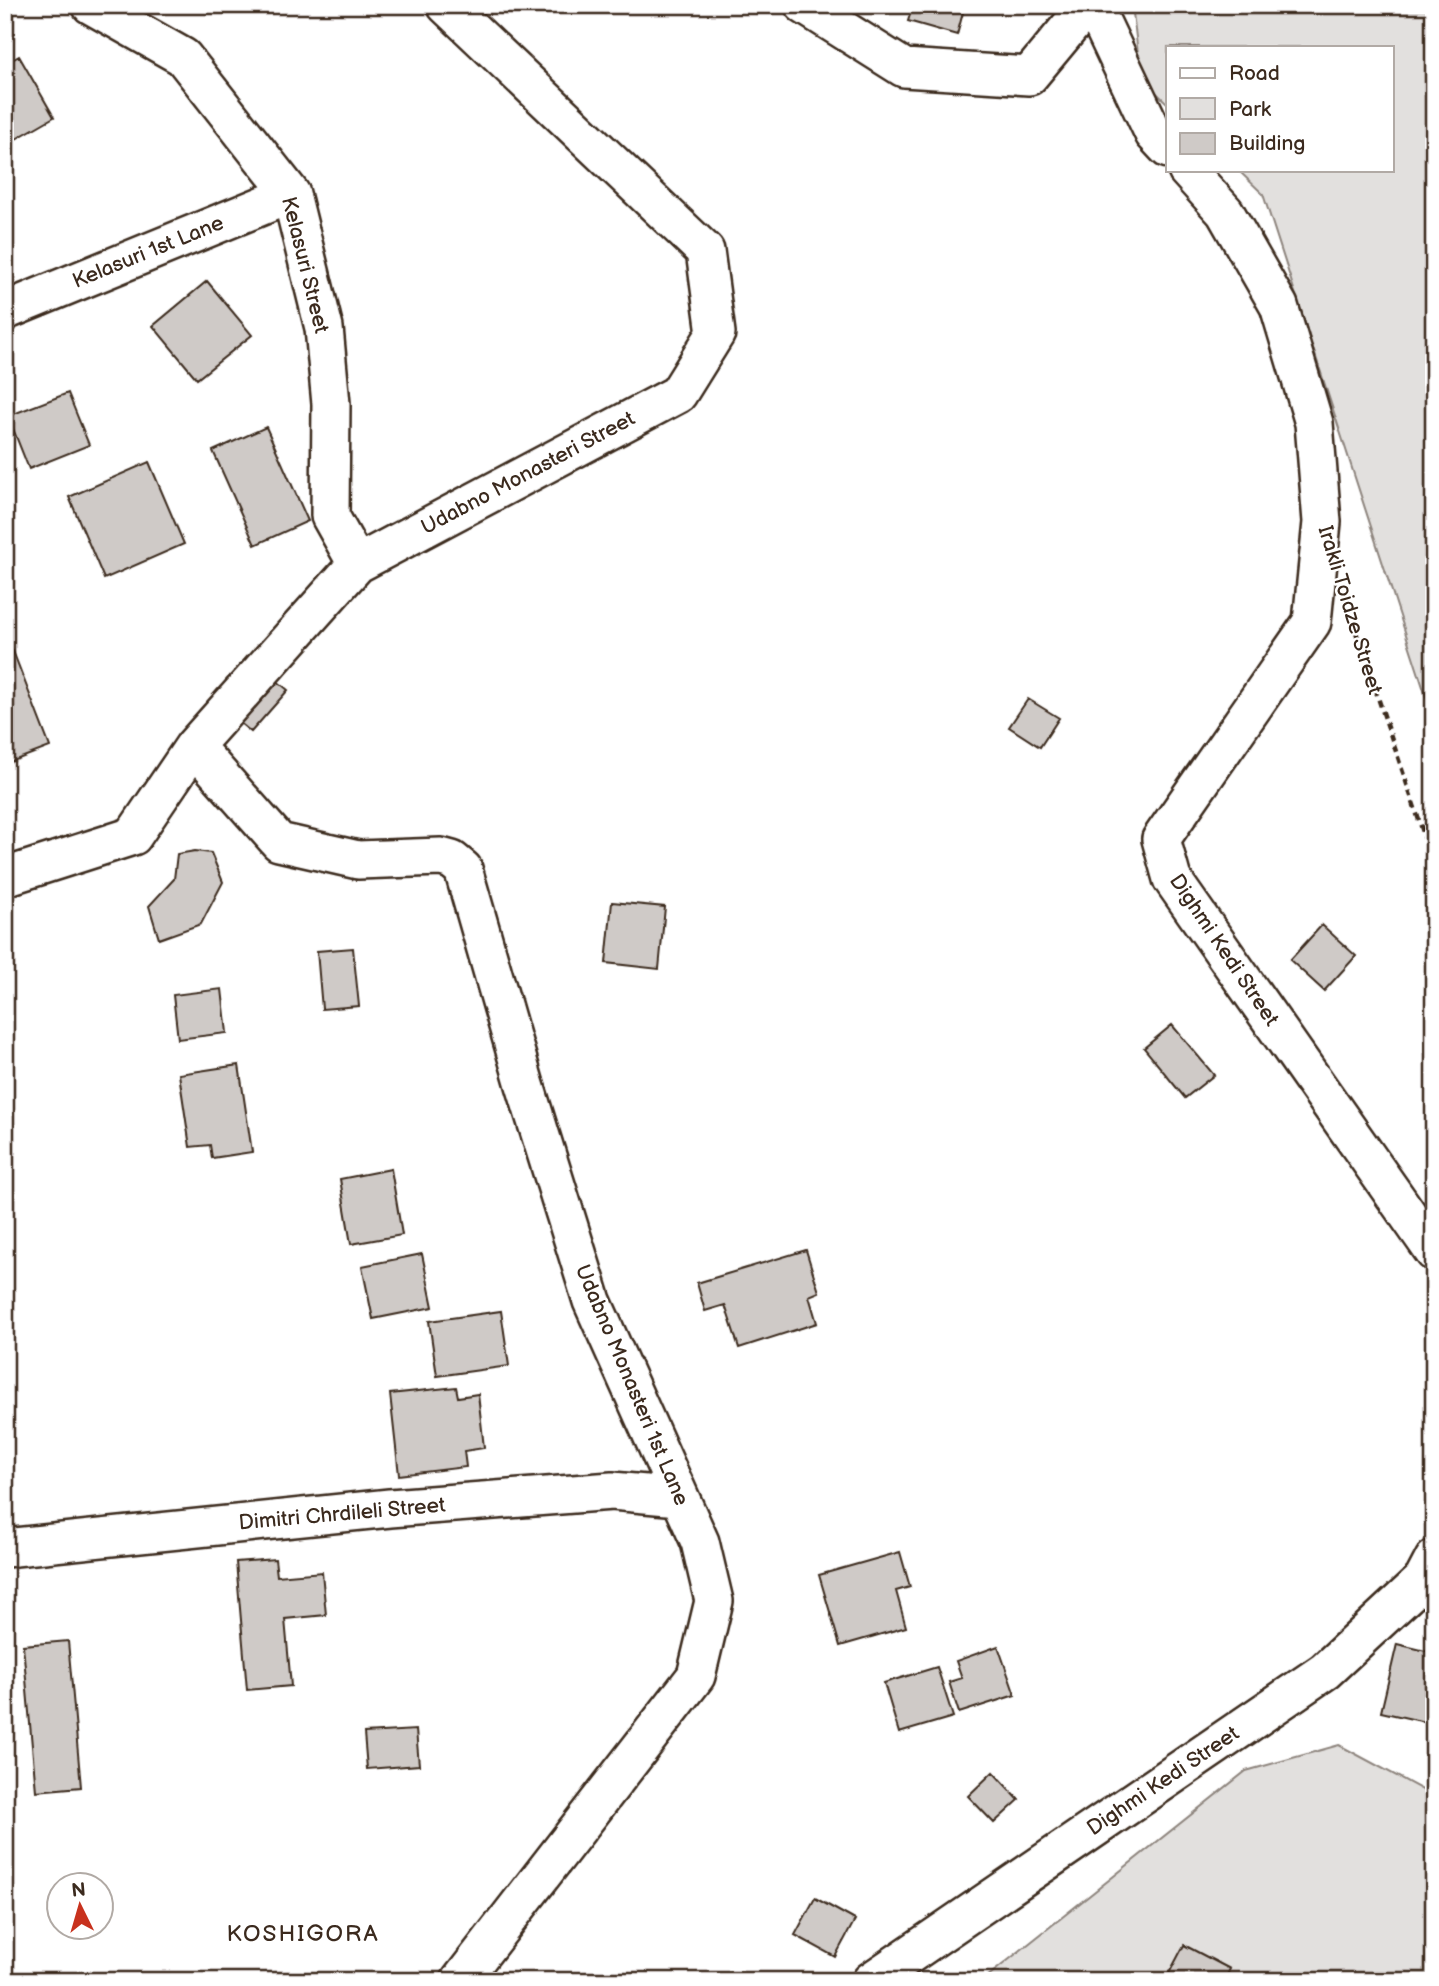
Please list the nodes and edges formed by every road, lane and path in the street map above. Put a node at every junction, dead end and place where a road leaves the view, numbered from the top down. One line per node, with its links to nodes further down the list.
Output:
1 (92, 5): 7 (street, Kelasuri Street)
2 (446, 5): 10 (street, Udabno Monasteri Street)
3 (804, 5): 4 (street)
4 (1090, 5): 5 (street)
5 (1166, 147)
6 (1189, 172): 9 (street, Irakli Toidze Street)
7 (291, 194): 8 (street, Kelasuri 1st Lane); 10 (street, Kelasuri Street)
8 (5, 311)
9 (1322, 522): 15 (street, Dighmi Kedi Street)
10 (357, 564): 12 (street, Udabno Monasteri Street)
11 (1349, 609): 13 (path, Irakli Toidze Street)
12 (194, 746): 14 (street, Udabno Monasteri Street); 16 (street, Udabno Monasteri 1st Lane)
13 (1434, 865)
14 (5, 877)
15 (1434, 1252)
16 (678, 1497): 17 (street, Dimitri Chrdileli Street); 19 (street, Udabno Monasteri 1st Lane)
17 (5, 1548)
18 (1434, 1559): 20 (street, Dighmi Kedi Street)
19 (460, 1981)
20 (871, 1981)

